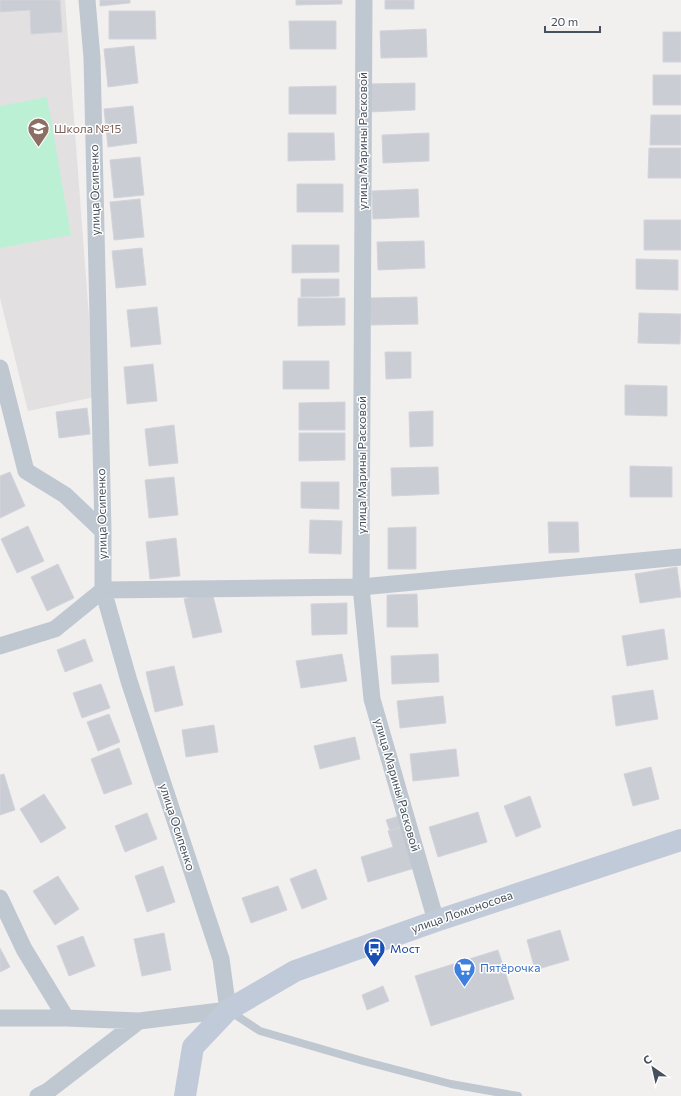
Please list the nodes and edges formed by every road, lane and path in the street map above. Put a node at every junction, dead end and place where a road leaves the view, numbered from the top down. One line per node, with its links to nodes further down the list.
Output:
1 (87, 0): 4 (street, улица Осипенко)
2 (364, 0): 6 (street, улица Марины Расковой)
3 (0, 368): 4 (street)
4 (103, 531): 7 (street, улица Осипенко)
5 (681, 557): 6 (street)
6 (361, 587): 7 (street); 11 (street, улица Марины Расковой)
7 (103, 590): 8 (street); 12 (street, улица Осипенко)
8 (0, 646)
9 (681, 840): 11 (street, улица Ломоносова)
10 (0, 898): 14 (street)
11 (436, 921): 12 (street, улица Ломоносова)
12 (228, 1010): 15 (street); 17 (street, улица Ломоносова); 18 (lane)
13 (0, 1018): 14 (street)
14 (66, 1018): 15 (street)
15 (139, 1021): 16 (street)
16 (38, 1096)
17 (185, 1096)
18 (518, 1096)

